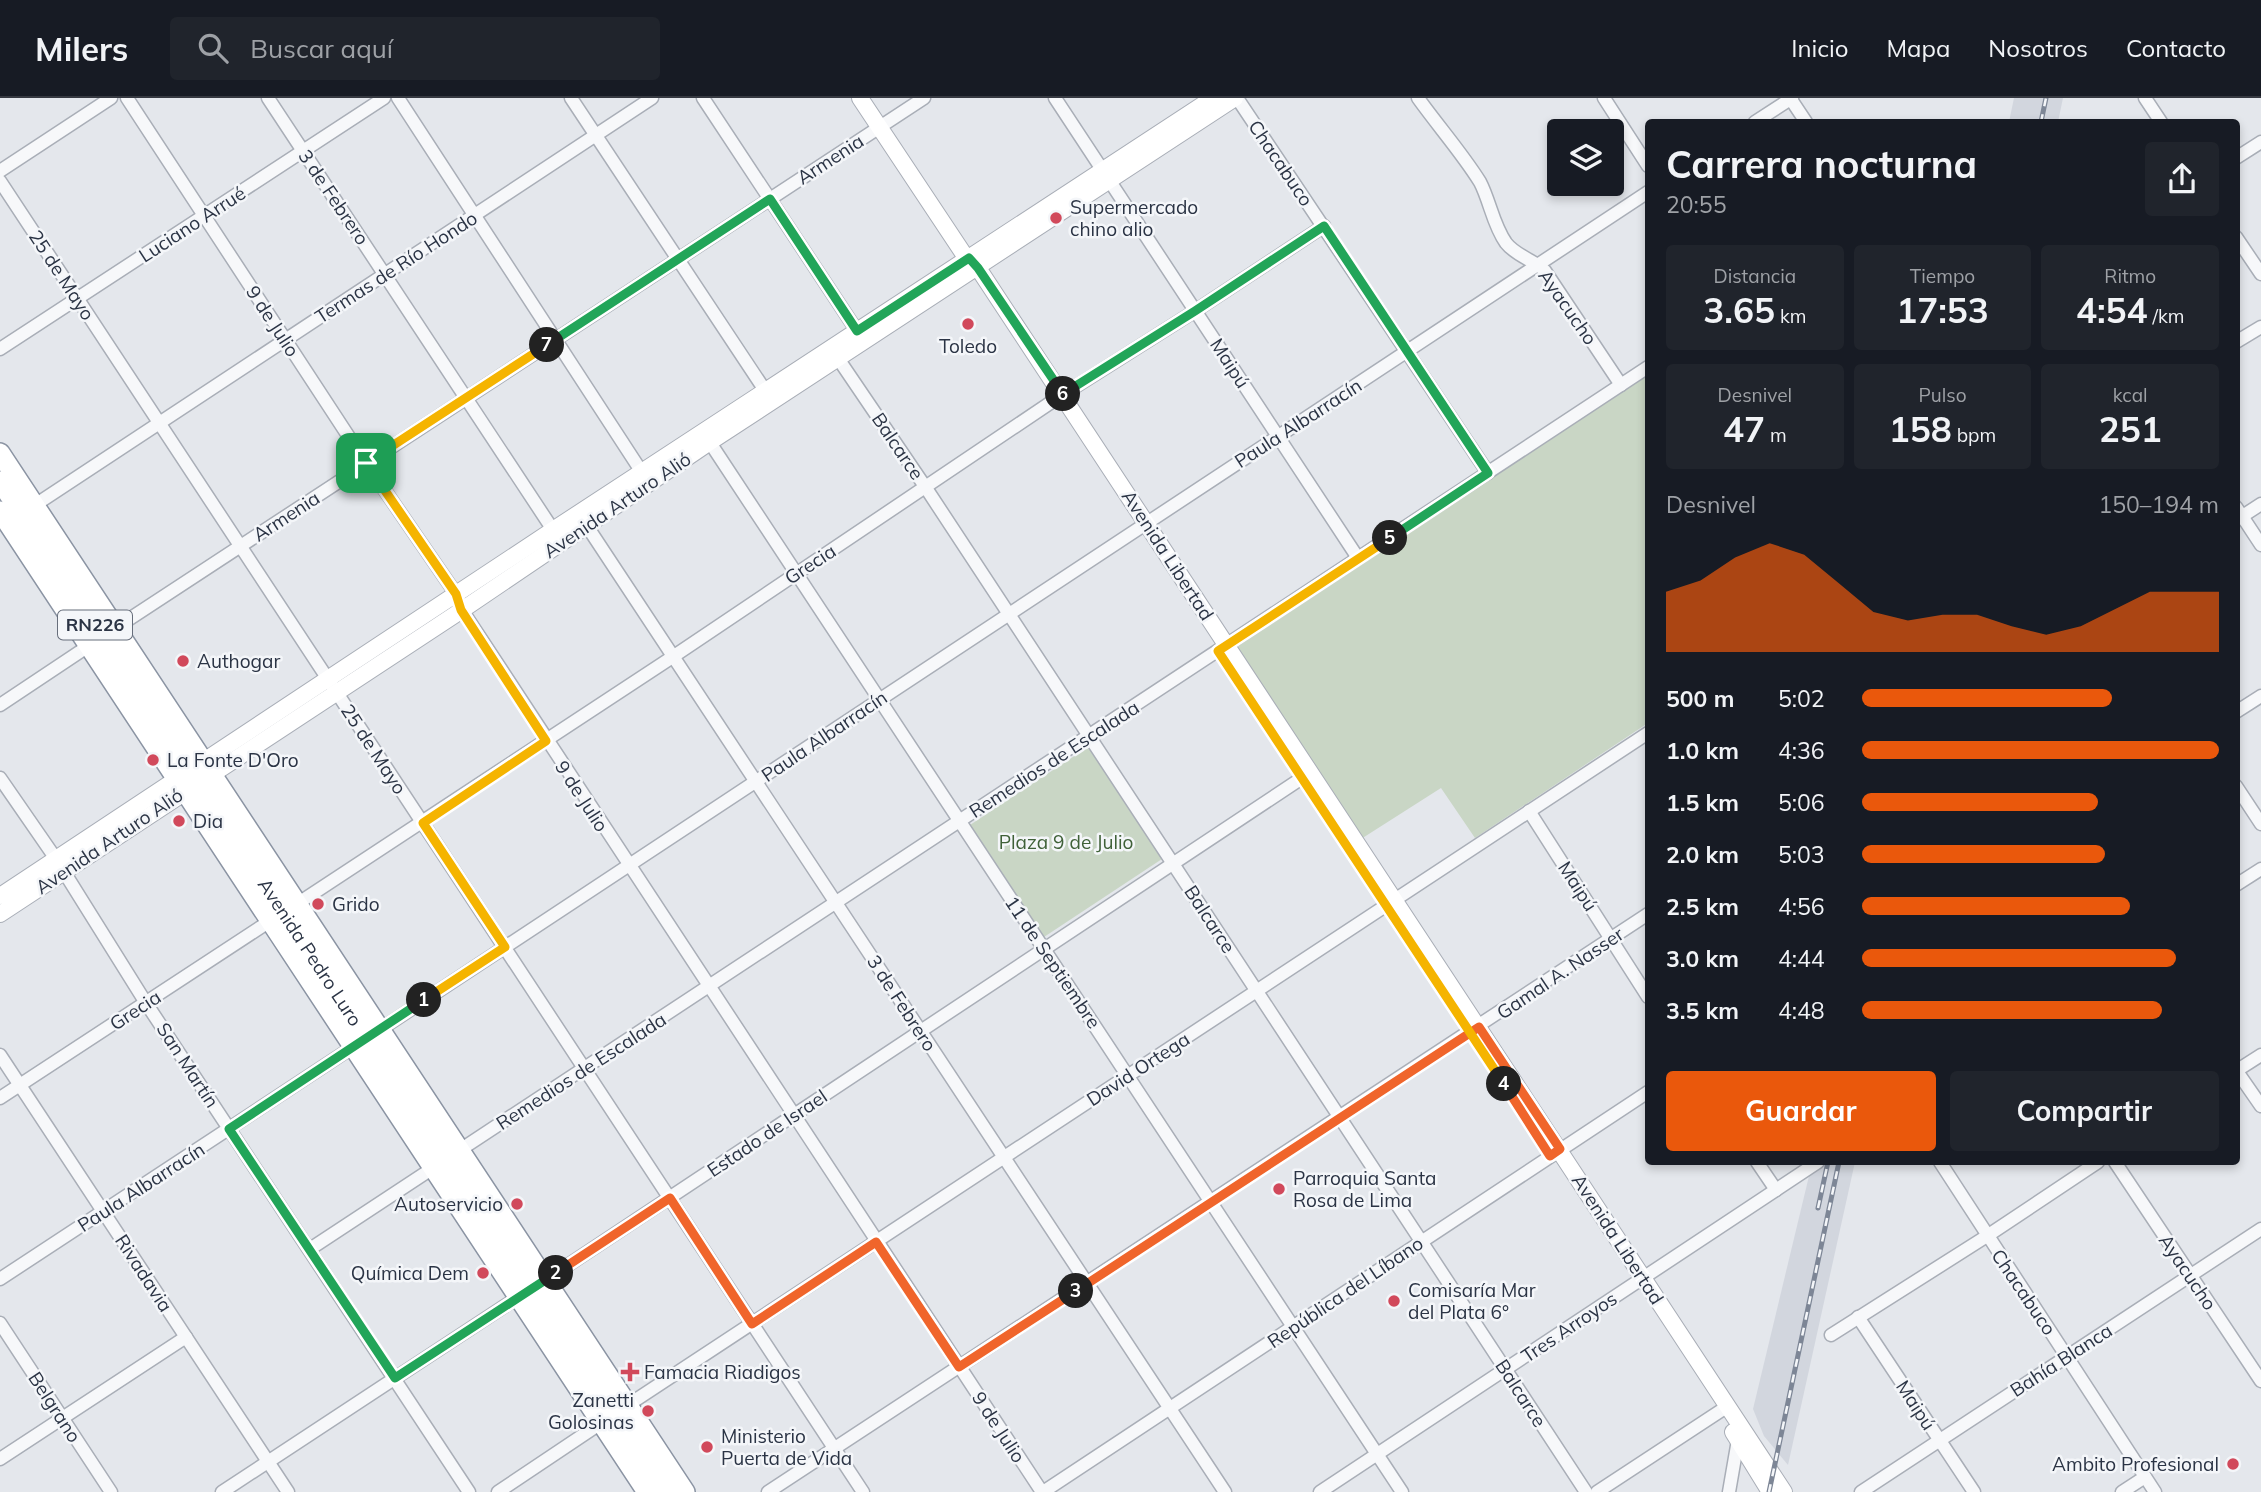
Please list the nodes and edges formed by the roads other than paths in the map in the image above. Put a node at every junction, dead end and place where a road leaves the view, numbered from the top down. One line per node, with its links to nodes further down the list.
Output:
1 (111, 98): 27 (street)
2 (127, 98): 33 (street, 9 de Julio)
3 (268, 98): 24 (street, 3 de Febrero)
4 (384, 98): 24 (street, Luciano Arrué)
5 (398, 98): 32 (street)
6 (571, 98): 22 (street)
7 (652, 98): 22 (street, Termas de Río Hondo)
8 (704, 98): 31 (street)
9 (860, 98): 21 (main road, Avenida Libertad)
10 (924, 98): 21 (street, Armenia)
11 (1055, 98): 28 (street, Maipú)
12 (1213, 98): 28 (main road, Avenida Arturo Alió)
13 (1236, 98): 28 (main road, Avenida Arturo Alió); 34 (street, Chacabuco)
14 (1418, 98): 38 (street, Ayacucho)
15 (1604, 98): 26 (street)
16 (1791, 98): 18 (street); 19 (street)
17 (2145, 98): 20 (street)
18 (1760, 119)
19 (1804, 119)
20 (2159, 119)
21 (879, 127): 31 (street, Armenia); 37 (main road, Avenida Libertad)
22 (596, 135): 32 (street, Termas de Río Hondo); 36 (street)
23 (2261, 142): 25 (street)
24 (303, 151): 33 (street, Luciano Arrué); 39 (street, 3 de Febrero)
25 (2240, 155)
26 (1645, 161)
27 (0, 171)
28 (1106, 176): 37 (main road, Avenida Arturo Alió); 42 (street, Maipú)
29 (0, 181): 41 (street, 25 de Mayo)
30 (1645, 194): 38 (street, Paula Albarracín)
31 (770, 199): 36 (street, Armenia); 44 (street)
32 (474, 215): 39 (street, Termas de Río Hondo); 46 (street)
33 (204, 216): 41 (street, Luciano Arrué); 45 (street, 9 de Julio)
34 (1324, 226): 42 (street, Grecia); 49 (street, Chacabuco)
35 (2240, 243): 40 (street)
36 (678, 259): 46 (street, Armenia); 53 (street)
37 (969, 262): 44 (main road, Avenida Arturo Alió); 55 (main road, Avenida Libertad)
38 (1538, 264): 49 (street, Paula Albarracín); 52 (street, Ayacucho)
39 (385, 274): 45 (street, Termas de Río Hondo); 54 (street, 3 de Febrero)
40 (2261, 274)
41 (78, 299): 48 (street, Luciano Arrué); 56 (street, 25 de Mayo)
42 (1195, 311): 55 (street, Grecia); 57 (street, Maipú)
43 (2261, 327): 47 (street)
44 (861, 336): 50 (main road, Avenida Arturo Alió)
45 (286, 340): 56 (street, Termas de Río Hondo); 60 (street, 9 de Julio)
46 (555, 340): 54 (street, Armenia); 62 (street)
47 (2240, 340)
48 (0, 349)
49 (1408, 350): 57 (street, Paula Albarracín); 61 (street, Chacabuco)
50 (835, 354): 53 (main road, Avenida Arturo Alió); 64 (street, Balcarce)
51 (1645, 369): 52 (street, Remedios de Escalada)
52 (1621, 385): 61 (street, Remedios de Escalada)
53 (769, 396): 58 (main road, Avenida Arturo Alió)
54 (467, 398): 60 (street, Armenia); 71 (street, 3 de Febrero)
55 (1058, 398): 64 (street, Grecia); 70 (main road, Avenida Libertad)
56 (160, 423): 67 (street, Termas de Río Hondo); 73 (street, 25 de Mayo)
57 (1278, 436): 70 (street, Paula Albarracín); 74 (street, Maipú)
58 (707, 437): 62 (main road, Avenida Arturo Alió); 75 (street, 11 de Septiembre)
59 (0, 453): 67 (highway, Avenida Pedro Luro)
60 (366, 463): 73 (street, Armenia); 76 (street, 9 de Julio)
61 (1488, 473): 74 (street, Remedios de Escalada)
62 (645, 478): 69 (main road, Avenida Arturo Alió)
63 (0, 481): 67 (highway, Avenida Pedro Luro)
64 (926, 488): 75 (street, Grecia); 77 (street, Balcarce)
65 (2261, 504): 66 (street)
66 (2240, 513)
67 (13, 516): 78 (highway, Avenida Pedro Luro); 78 (highway, Avenida Pedro Luro)
68 (2240, 517): 72 (street)
69 (583, 519): 71 (main road, Avenida Arturo Alió); 80 (street, 3 de Febrero)
70 (1142, 526): 77 (street, Paula Albarracín); 79 (main road, Avenida Libertad)
71 (557, 536): 76 (main road, Avenida Arturo Alió)
72 (2261, 545)
73 (240, 546): 78 (street, Armenia); 81 (street, 25 de Mayo)
74 (1358, 558): 79 (street, Remedios de Escalada)
75 (796, 573): 80 (street, Grecia); 83 (street, 11 de Septiembre)
76 (459, 602): 81 (main road, Avenida Arturo Alió); 88 (street, 9 de Julio)
77 (1009, 614): 83 (street, Paula Albarracín); 87 (street, Balcarce)
78 (102, 636): 84 (street, Armenia); 90 (highway, Avenida Pedro Luro); 90 (highway, Avenida Pedro Luro)
79 (1222, 648): 87 (street, Remedios de Escalada); 89 (main road, Avenida Libertad)
80 (674, 656): 88 (street, Grecia); 92 (street, 3 de Febrero)
81 (333, 686): 90 (main road, Avenida Arturo Alió); 96 (street, 25 de Mayo)
82 (2261, 696): 85 (street)
83 (879, 699): 92 (street, Paula Albarracín); 95 (street, 11 de Septiembre)
84 (0, 705)
85 (2240, 709)
86 (1645, 735): 94 (street, David Ortega)
87 (1089, 736): 95 (street, Remedios de Escalada); 98 (street, Balcarce)
88 (546, 741): 96 (street, Grecia); 100 (street, 9 de Julio)
89 (1306, 775): 98 (street, Estado de Israel); 105 (main road, Avenida Libertad)
90 (194, 776): 99 (main road, Avenida Arturo Alió); 106 (highway, Avenida Pedro Luro); 109 (highway, Avenida Pedro Luro); 119 (highway, Avenida Pedro Luro)
91 (0, 778): 99 (street, San Martín)
92 (756, 781): 100 (street, Paula Albarracín); 104 (street, 3 de Febrero)
93 (2240, 792): 97 (street)
94 (1529, 811): 105 (street, David Ortega); 110 (street, Maipú)
95 (959, 821): 104 (street, Remedios de Escalada); 112 (street, 11 de Septiembre)
96 (423, 823): 106 (street, Grecia); 111 (street, 25 de Mayo)
97 (2261, 824)
98 (1173, 863): 112 (street, Estado de Israel); 114 (street, Balcarce)
99 (60, 865): 103 (main road, Avenida Arturo Alió); 107 (main road, Avenida Arturo Alió); 116 (street, San Martín)
100 (628, 866): 111 (street, Paula Albarracín); 113 (street, 9 de Julio)
101 (2261, 869): 102 (street)
102 (2240, 882)
103 (0, 896)
104 (836, 902): 113 (street, Remedios de Escalada); 117 (street, 3 de Febrero)
105 (1390, 902): 114 (street, David Ortega); 118 (main road, Avenida Libertad)
106 (297, 904): 119 (highway, Avenida Pedro Luro)
107 (0, 914)
108 (1645, 916): 110 (street, Gamal A. Nasser)
109 (270, 921): 116 (street, Grecia); 119 (highway, Avenida Pedro Luro)
110 (1611, 937): 115 (street, Maipú); 118 (street, Gamal A. Nasser)
111 (505, 947): 119 (street, Paula Albarracín); 122 (street, 25 de Mayo)
112 (1045, 948): 117 (street, Estado de Israel); 125 (street, 11 de Septiembre)
113 (708, 987): 122 (street, Remedios de Escalada); 130 (street, 9 de Julio)
114 (1256, 991): 125 (street, David Ortega); 131 (street, Balcarce)
115 (1645, 992)
116 (146, 1003): 126 (street, Grecia); 132 (street, San Martín)
117 (920, 1030): 130 (street, Estado de Israel); 135 (street, 3 de Febrero)
118 (1474, 1030): 131 (street, Gamal A. Nasser); 134 (main road, Avenida Libertad)
119 (367, 1038): 132 (street, Paula Albarracín); 133 (highway, Avenida Pedro Luro); 142 (highway, Avenida Pedro Luro); 157 (highway, Avenida Pedro Luro)
120 (0, 1055): 126 (street, Rivadavia)
121 (2261, 1055): 123 (street)
122 (584, 1068): 133 (street, Remedios de Escalada); 145 (street, 25 de Mayo)
123 (2240, 1068)
124 (2240, 1074): 129 (street)
125 (1128, 1075): 135 (street, David Ortega); 146 (street, 11 de Septiembre)
126 (20, 1085): 128 (street, Grecia); 147 (street, Rivadavia)
127 (1645, 1094): 134 (street, República del Líbano)
128 (0, 1098)
129 (2261, 1106)
130 (793, 1114): 145 (street, Estado de Israel); 151 (street, 9 de Julio)
131 (1340, 1118): 146 (street, Gamal A. Nasser); 150 (street, Balcarce)
132 (229, 1129): 147 (street, Paula Albarracín); 152 (street, San Martín)
133 (460, 1150): 157 (highway, Avenida Pedro Luro)
134 (1555, 1152): 150 (street, República del Líbano); 155 (main road, Avenida Libertad)
135 (1004, 1157): 151 (street, David Ortega); 156 (street, 3 de Febrero)
136 (1759, 1165): 144 (street)
137 (1799, 1165): 143 (street)
138 (1814, 1165): 143 (street, Tres Arroyos)
139 (1942, 1165): 149 (street, Chacabuco)
140 (2094, 1165): 149 (street)
141 (2117, 1165): 153 (street, Ayacucho)
142 (433, 1168): 152 (street); 157 (highway, Avenida Pedro Luro)
143 (1797, 1176): 144 (street, Tres Arroyos)
144 (1776, 1190): 155 (street, Tres Arroyos)
145 (670, 1198): 157 (street, Estado de Israel); 160 (street, 25 de Mayo)
146 (1210, 1203): 156 (street, Gamal A. Nasser); 161 (street, 11 de Septiembre)
147 (103, 1212): 154 (street, Paula Albarracín); 163 (street, Rivadavia)
148 (2261, 1229): 153 (street, Bahía Blanca)
149 (1987, 1236): 158 (street); 164 (street, Chacabuco)
150 (1421, 1241): 161 (street, República del Líbano); 166 (street, Balcarce)
151 (876, 1242): 160 (street, David Ortega); 165 (street, 9 de Julio)
152 (310, 1249): 167 (street, San Martín)
153 (2190, 1276): 164 (street, Bahía Blanca); 168 (street, Ayacucho)
154 (0, 1279)
155 (1639, 1280): 166 (street, Tres Arroyos); 171 (main road, Avenida Libertad)
156 (1087, 1284): 165 (street, Gamal A. Nasser); 170 (street, 3 de Febrero)
157 (532, 1289): 167 (street, Estado de Israel); 169 (highway, Avenida Pedro Luro); 173 (highway, Avenida Pedro Luro); 187 (highway, Avenida Pedro Luro)
158 (1858, 1317): 162 (street); 175 (street, Maipú)
159 (0, 1323): 172 (street, Belgrano)
160 (752, 1324): 169 (street, David Ortega); 176 (street, 25 de Mayo)
161 (1292, 1327): 170 (street, República del Líbano); 177 (street, 11 de Septiembre)
162 (1831, 1335)
163 (186, 1337): 172 (street); 179 (street, Rivadavia)
164 (2067, 1356): 175 (street, Bahía Blanca); 180 (street, Chacabuco)
165 (959, 1367): 176 (street, Gamal A. Nasser); 191 (street, 9 de Julio)
166 (1505, 1369): 177 (street, Tres Arroyos); 195 (street, Balcarce)
167 (395, 1378): 179 (street, Estado de Israel); 184 (street, San Martín)
168 (2261, 1381)
169 (628, 1405): 188 (highway, Avenida Pedro Luro)
170 (1169, 1408): 191 (street, República del Líbano); 192 (street, 3 de Febrero)
171 (1724, 1409): 174 (main road, Avenida Libertad); 196 (street); 199 (main road, Avenida Libertad)
172 (62, 1418): 178 (street); 181 (street, Belgrano)
173 (601, 1423): 185 (street); 186 (highway, Avenida Pedro Luro)
174 (1738, 1440): 197 (street); 198 (main road, Avenida Libertad)
175 (1940, 1441): 200 (street, Bahía Blanca); 201 (street, Maipú)
176 (835, 1449): 189 (street, Gamal A. Nasser); 190 (street, 25 de Mayo)
177 (1377, 1454): 193 (street, Tres Arroyos); 194 (street, 11 de Septiembre)
178 (0, 1459)
179 (268, 1462): 182 (street, Estado de Israel); 183 (street, Rivadavia)
180 (2145, 1477): 202 (street); 203 (street, Chacabuco)
181 (111, 1492)
182 (222, 1492)
183 (288, 1492)
184 (469, 1492)
185 (498, 1492)
186 (647, 1492)
187 (667, 1492)
188 (685, 1492)
189 (768, 1492)
190 (863, 1492)
191 (1042, 1492)
192 (1224, 1492)
193 (1320, 1492)
194 (1402, 1492)
195 (1586, 1492)
196 (1597, 1492)
197 (1729, 1492)
198 (1770, 1492)
199 (1784, 1492)
200 (1861, 1492)
201 (1975, 1492)
202 (2122, 1492)
203 (2155, 1492)

